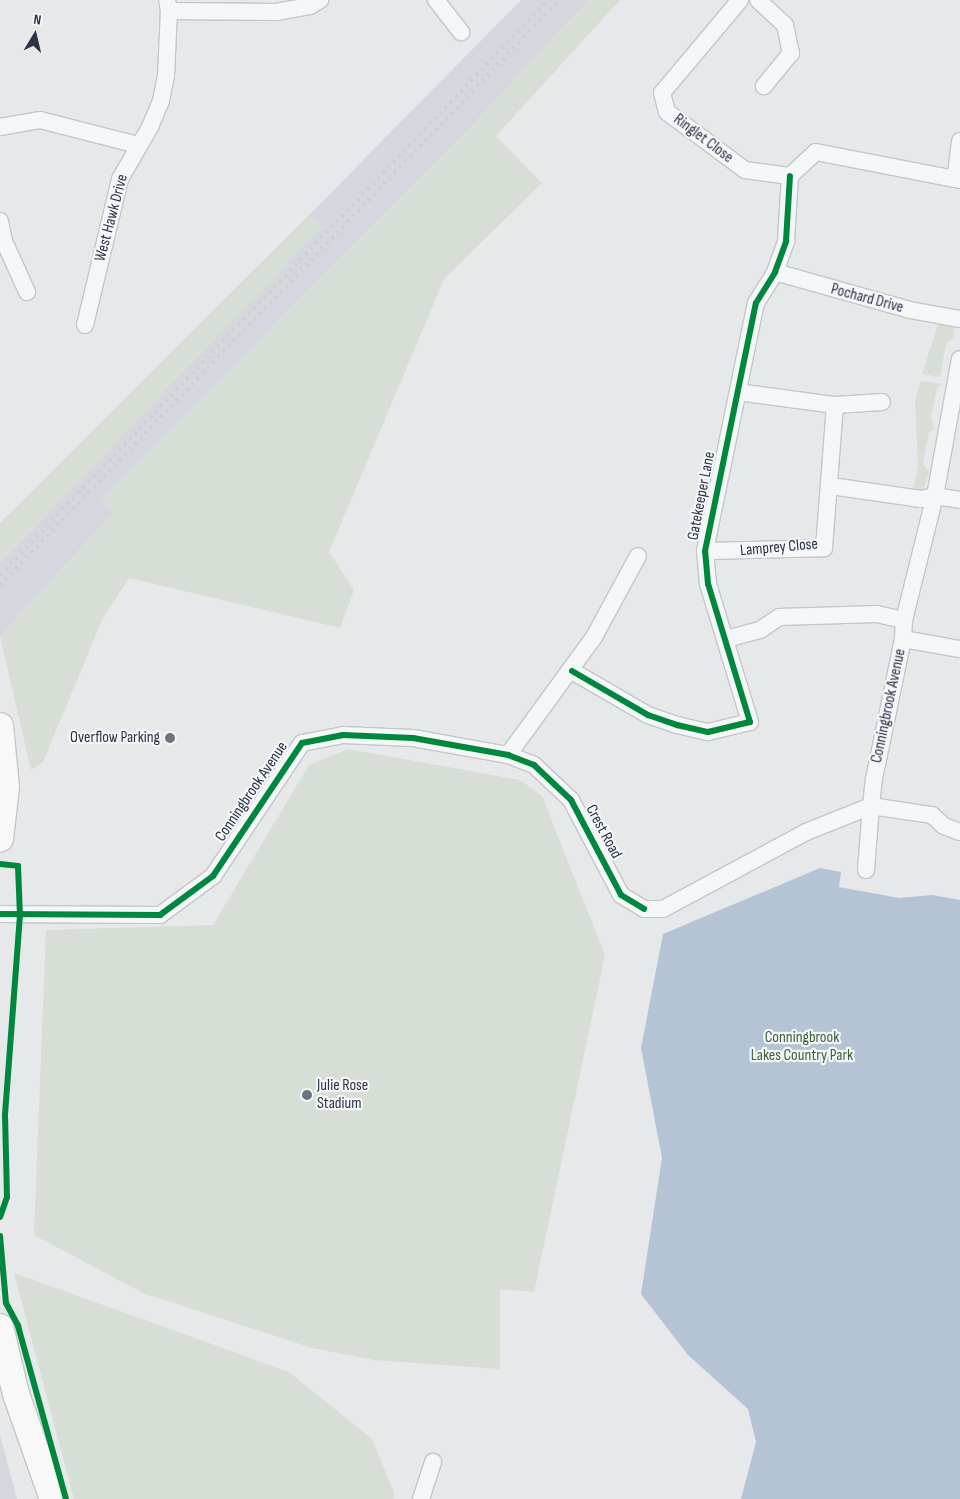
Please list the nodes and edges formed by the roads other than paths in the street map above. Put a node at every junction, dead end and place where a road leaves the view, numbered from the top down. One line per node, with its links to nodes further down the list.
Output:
1 (320, 0): 5 (street)
2 (436, 0): 6 (street)
3 (740, 0): 11 (street, Ringlet Close)
4 (758, 0): 7 (street)
5 (168, 5): 10 (street, West Hawk Drive)
6 (461, 32)
7 (764, 86)
8 (0, 128): 10 (street)
9 (960, 141): 12 (street)
10 (138, 145): 18 (street, West Hawk Drive)
11 (790, 176): 12 (street); 15 (street, Gatekeeper Lane)
12 (958, 179)
13 (0, 221): 14 (street)
14 (2, 241): 16 (street)
15 (775, 272): 17 (street, Pochard Drive); 20 (street, Gatekeeper Lane)
16 (27, 292)
17 (960, 320)
18 (86, 325)
19 (960, 359): 24 (street, Conningbrook Avenue)
20 (738, 392): 22 (street); 26 (street, Gatekeeper Lane)
21 (882, 402): 22 (street)
22 (835, 405): 23 (street, Lamprey Close)
23 (831, 486): 24 (street); 26 (street, Lamprey Close)
24 (935, 496): 25 (street); 28 (street, Conningbrook Avenue)
25 (960, 500)
26 (705, 551): 29 (street, Gatekeeper Lane)
27 (638, 556): 32 (street)
28 (904, 620): 29 (street); 30 (street, Conningbrook Avenue)
29 (726, 638): 32 (street, Gatekeeper Lane)
30 (903, 638): 31 (street); 35 (street, Conningbrook Avenue)
31 (960, 649)
32 (572, 671): 34 (street)
33 (0, 726): 37 (main road)
34 (508, 755): 35 (street, Crest Road); 39 (street, Conningbrook Avenue)
35 (871, 806): 36 (street); 38 (street, Conningbrook Avenue)
36 (960, 832)
37 (0, 839)
38 (866, 870)
39 (0, 914)
40 (0, 1327): 42 (main road)
41 (433, 1462): 43 (street)
42 (53, 1499)
43 (421, 1499)

